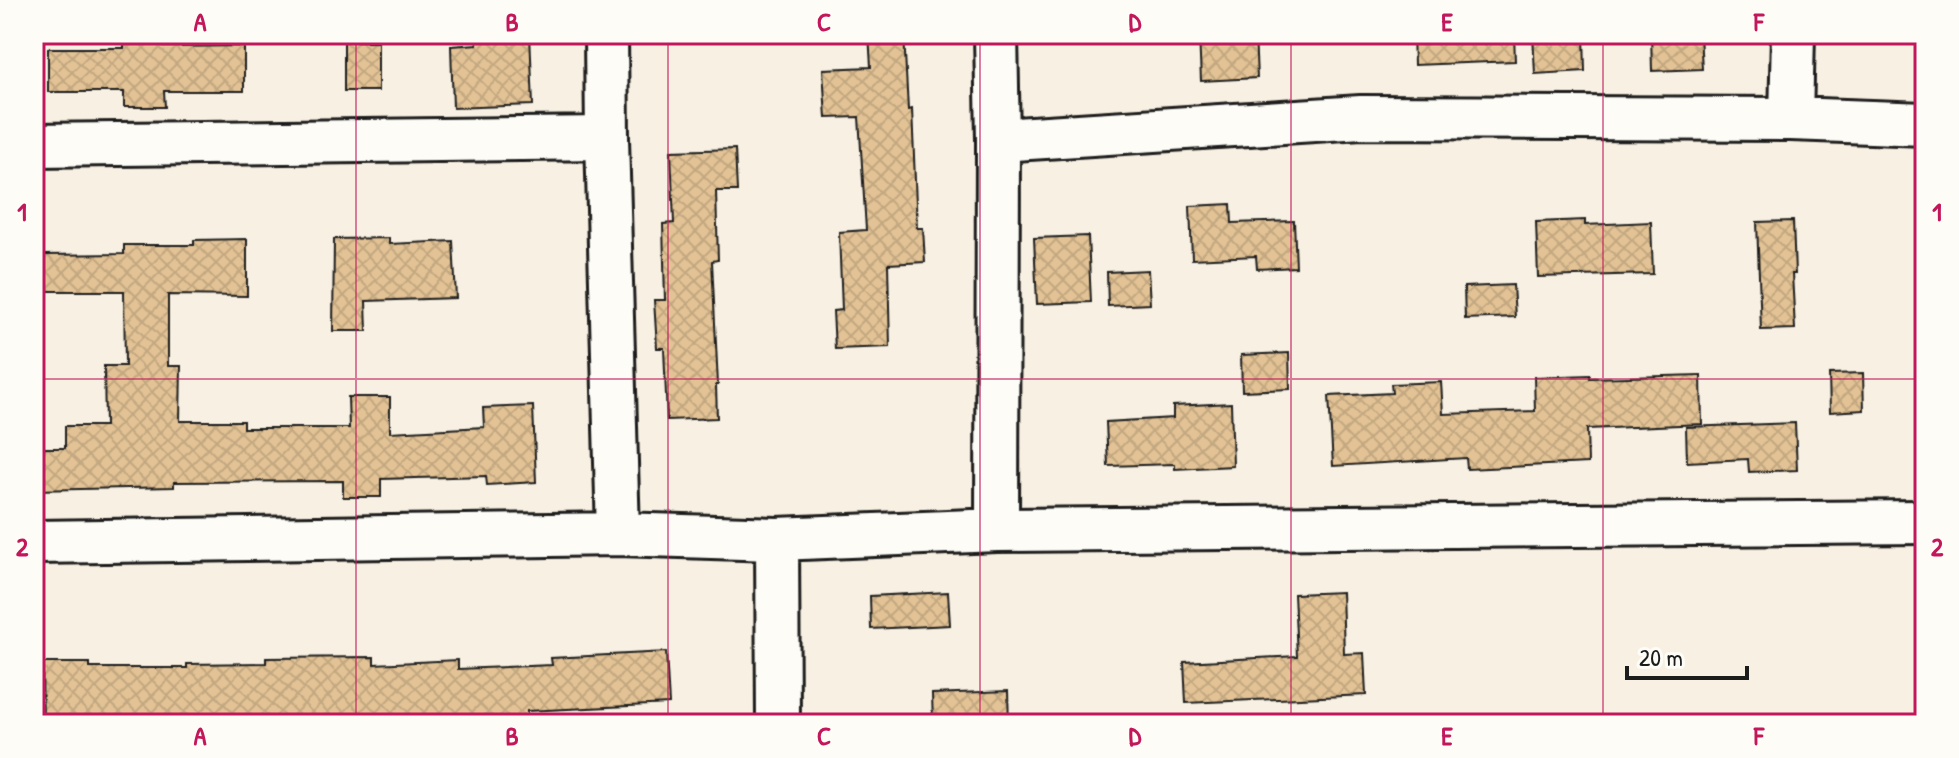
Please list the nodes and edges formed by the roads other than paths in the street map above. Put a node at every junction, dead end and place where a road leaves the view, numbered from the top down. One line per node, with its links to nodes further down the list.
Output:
1 (606, 34): 6 (street)
2 (996, 34): 7 (street)
3 (1793, 34): 4 (street)
4 (1791, 119): 5 (street); 7 (street)
5 (1925, 124)
6 (607, 138): 8 (street); 11 (street)
7 (998, 140): 10 (street)
8 (34, 145)
9 (1925, 522): 10 (street)
10 (997, 530): 12 (street)
11 (618, 534): 12 (street); 13 (street)
12 (777, 539): 14 (street)
13 (34, 542)
14 (778, 724)

